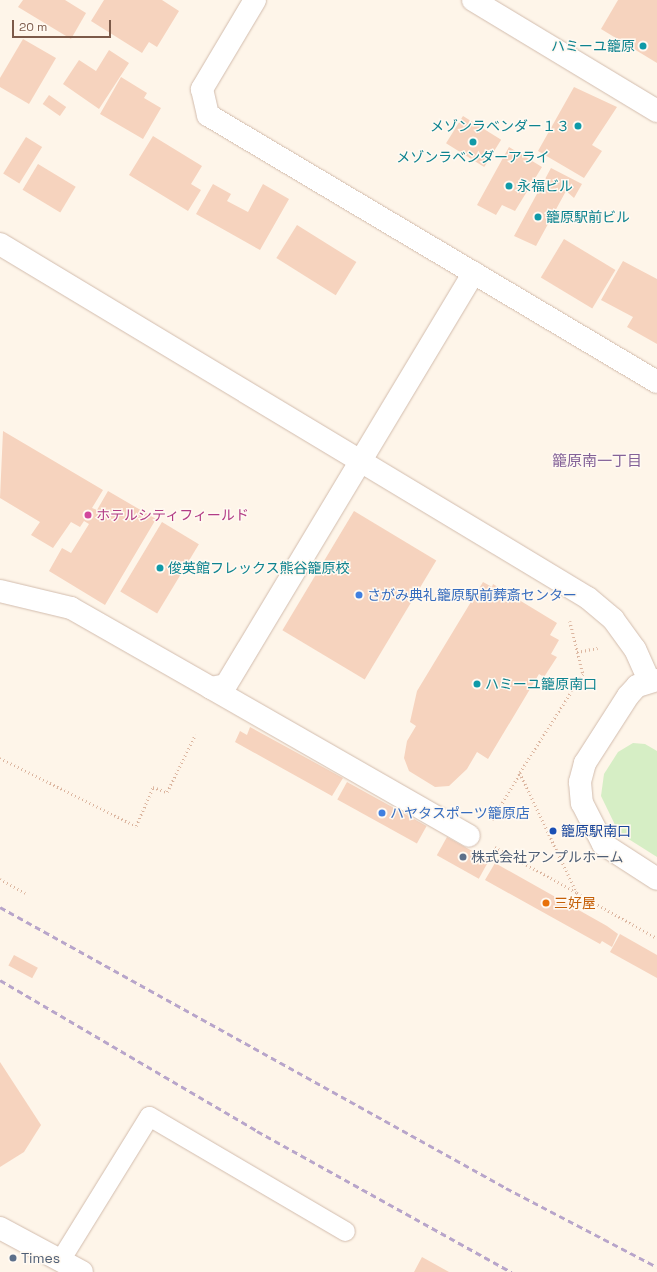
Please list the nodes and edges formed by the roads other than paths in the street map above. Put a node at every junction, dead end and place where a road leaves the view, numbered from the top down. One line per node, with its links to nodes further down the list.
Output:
1 (255, 0): 5 (street)
2 (473, 0): 3 (street)
3 (657, 111)
4 (0, 244): 7 (street)
5 (474, 273): 6 (street); 7 (street)
6 (657, 382)
7 (360, 463): 9 (street); 10 (street)
8 (0, 591): 10 (street)
9 (653, 680): 12 (street)
10 (210, 688): 11 (street)
11 (474, 838)
12 (657, 879)
13 (0, 1228): 15 (street)
14 (345, 1231): 15 (lane)
15 (60, 1260): 16 (street)
16 (82, 1272)

